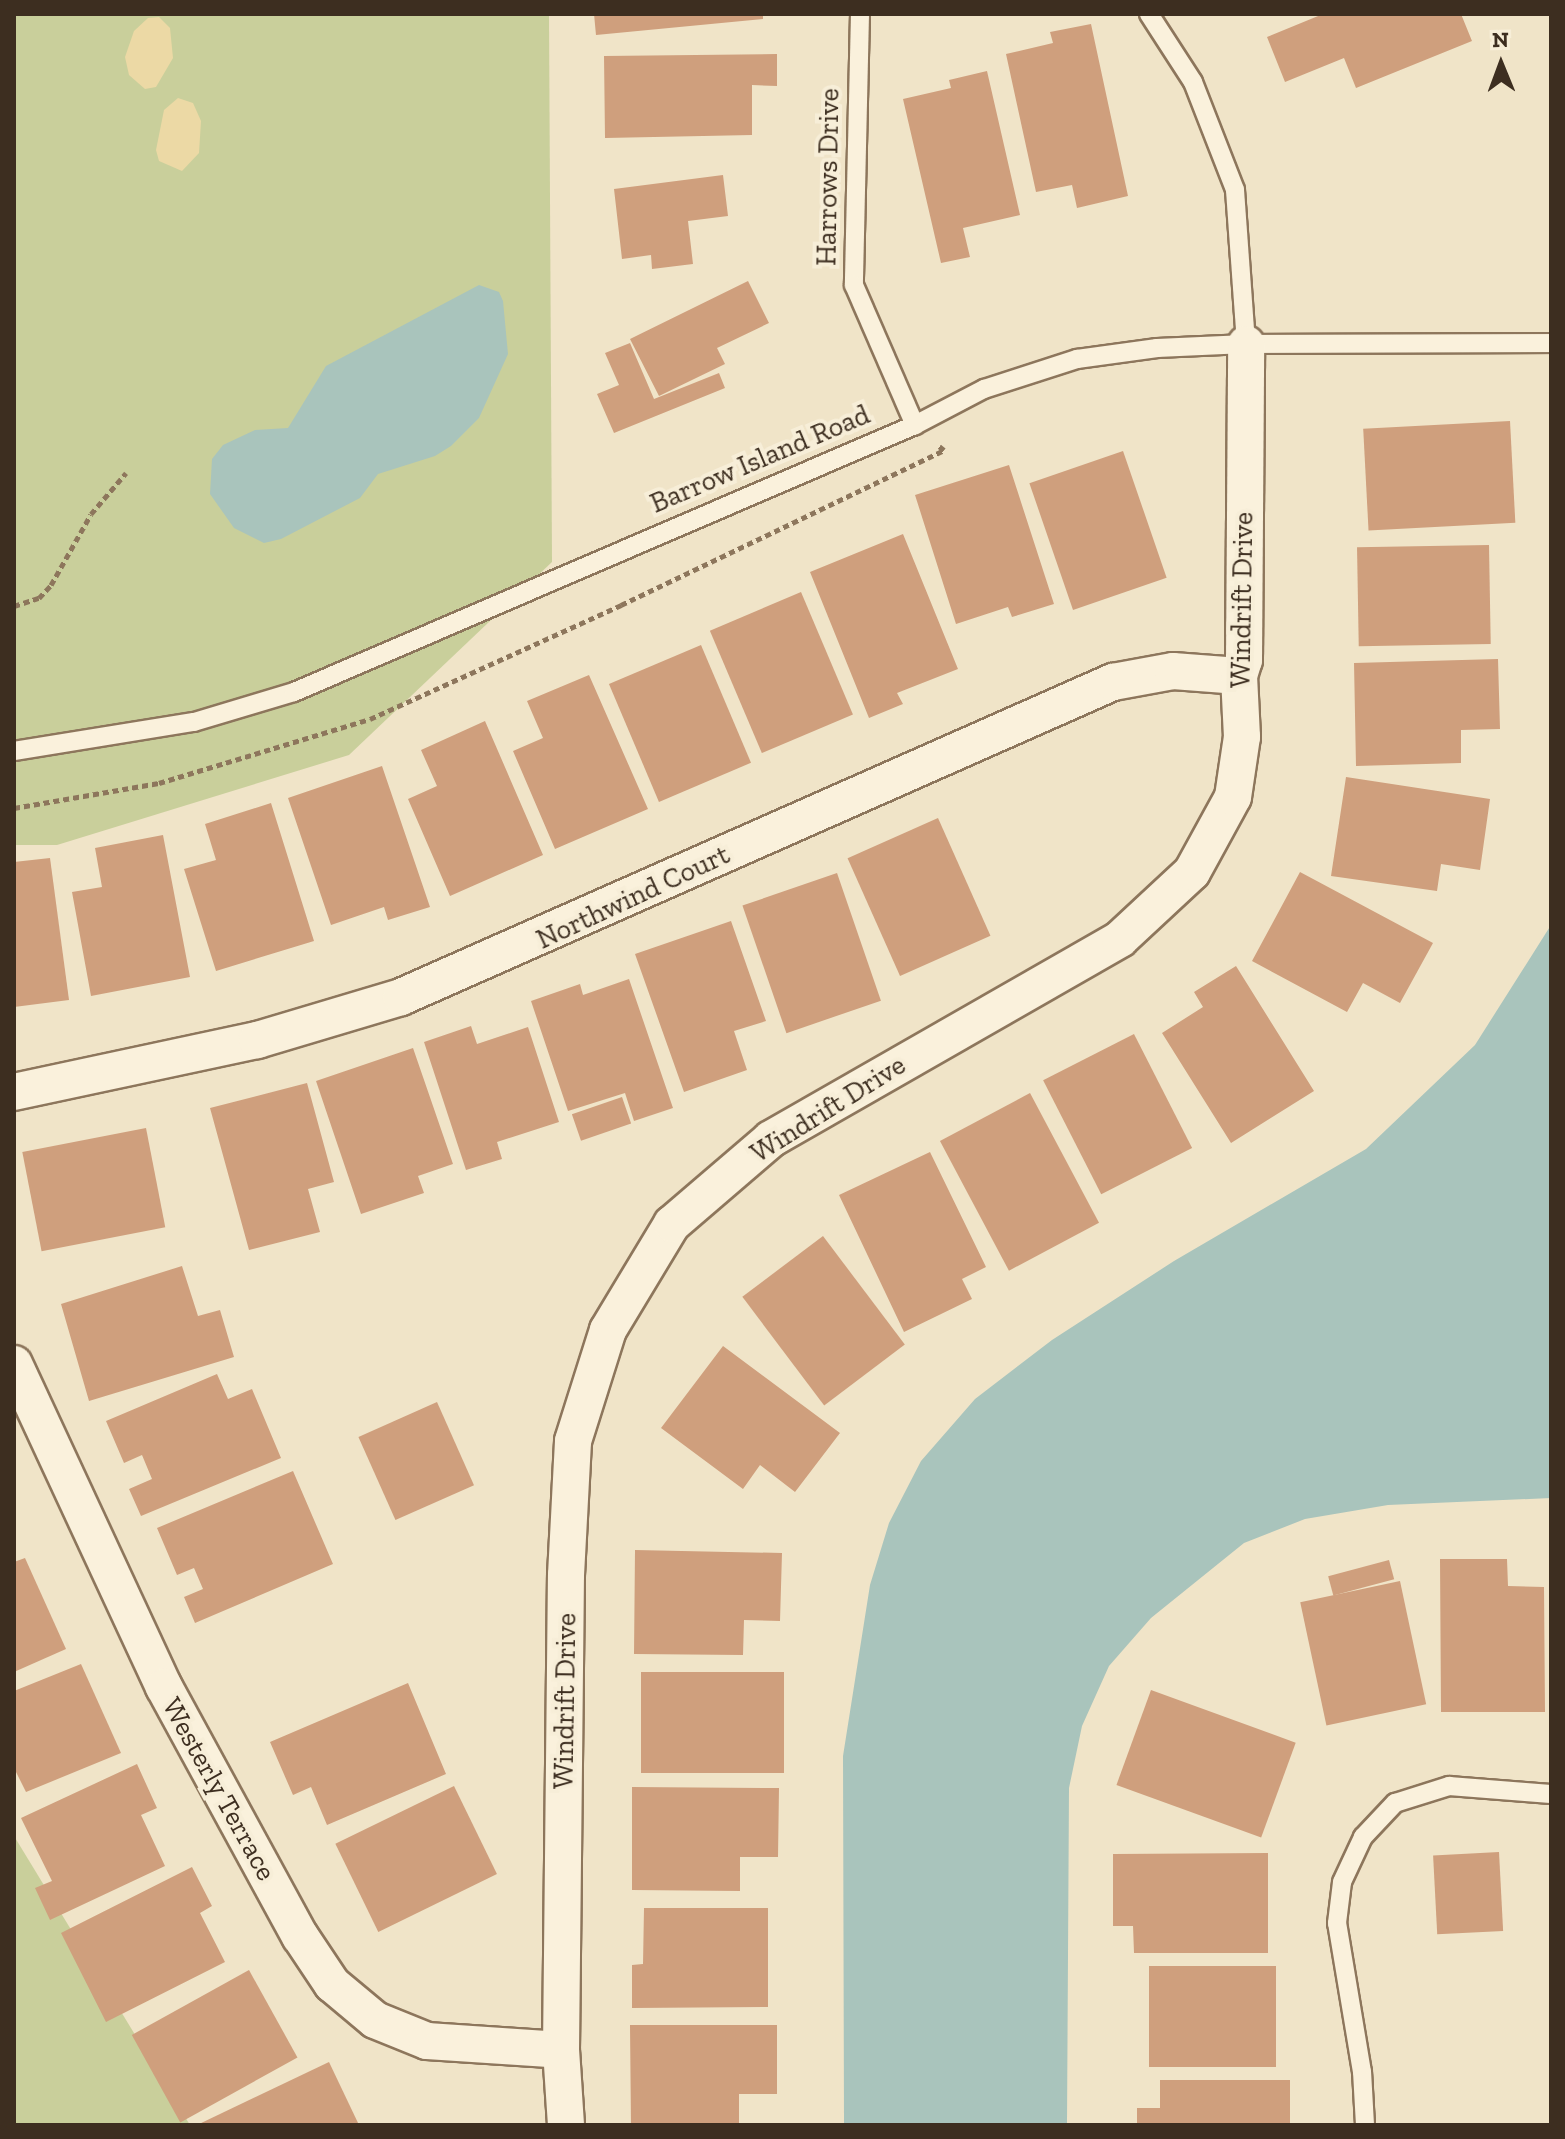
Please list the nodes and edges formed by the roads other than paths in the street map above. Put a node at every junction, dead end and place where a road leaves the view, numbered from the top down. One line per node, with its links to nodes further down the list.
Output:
1 (860, 14): 5 (lane, Harrows Drive)
2 (1149, 14): 4 (lane)
3 (1551, 343): 4 (lane, Barrow Island Road)
4 (1246, 344): 5 (lane, Barrow Island Road); 6 (street, Windrift Drive)
5 (915, 425): 7 (lane, Barrow Island Road)
6 (1239, 676): 8 (street, Northwind Court); 11 (street, Windrift Drive)
7 (14, 751)
8 (14, 1092)
9 (14, 1364): 11 (street, Westerly Terrace)
10 (1551, 1794): 13 (lane)
11 (561, 2050): 12 (street, Windrift Drive)
12 (566, 2125)
13 (1365, 2125)

